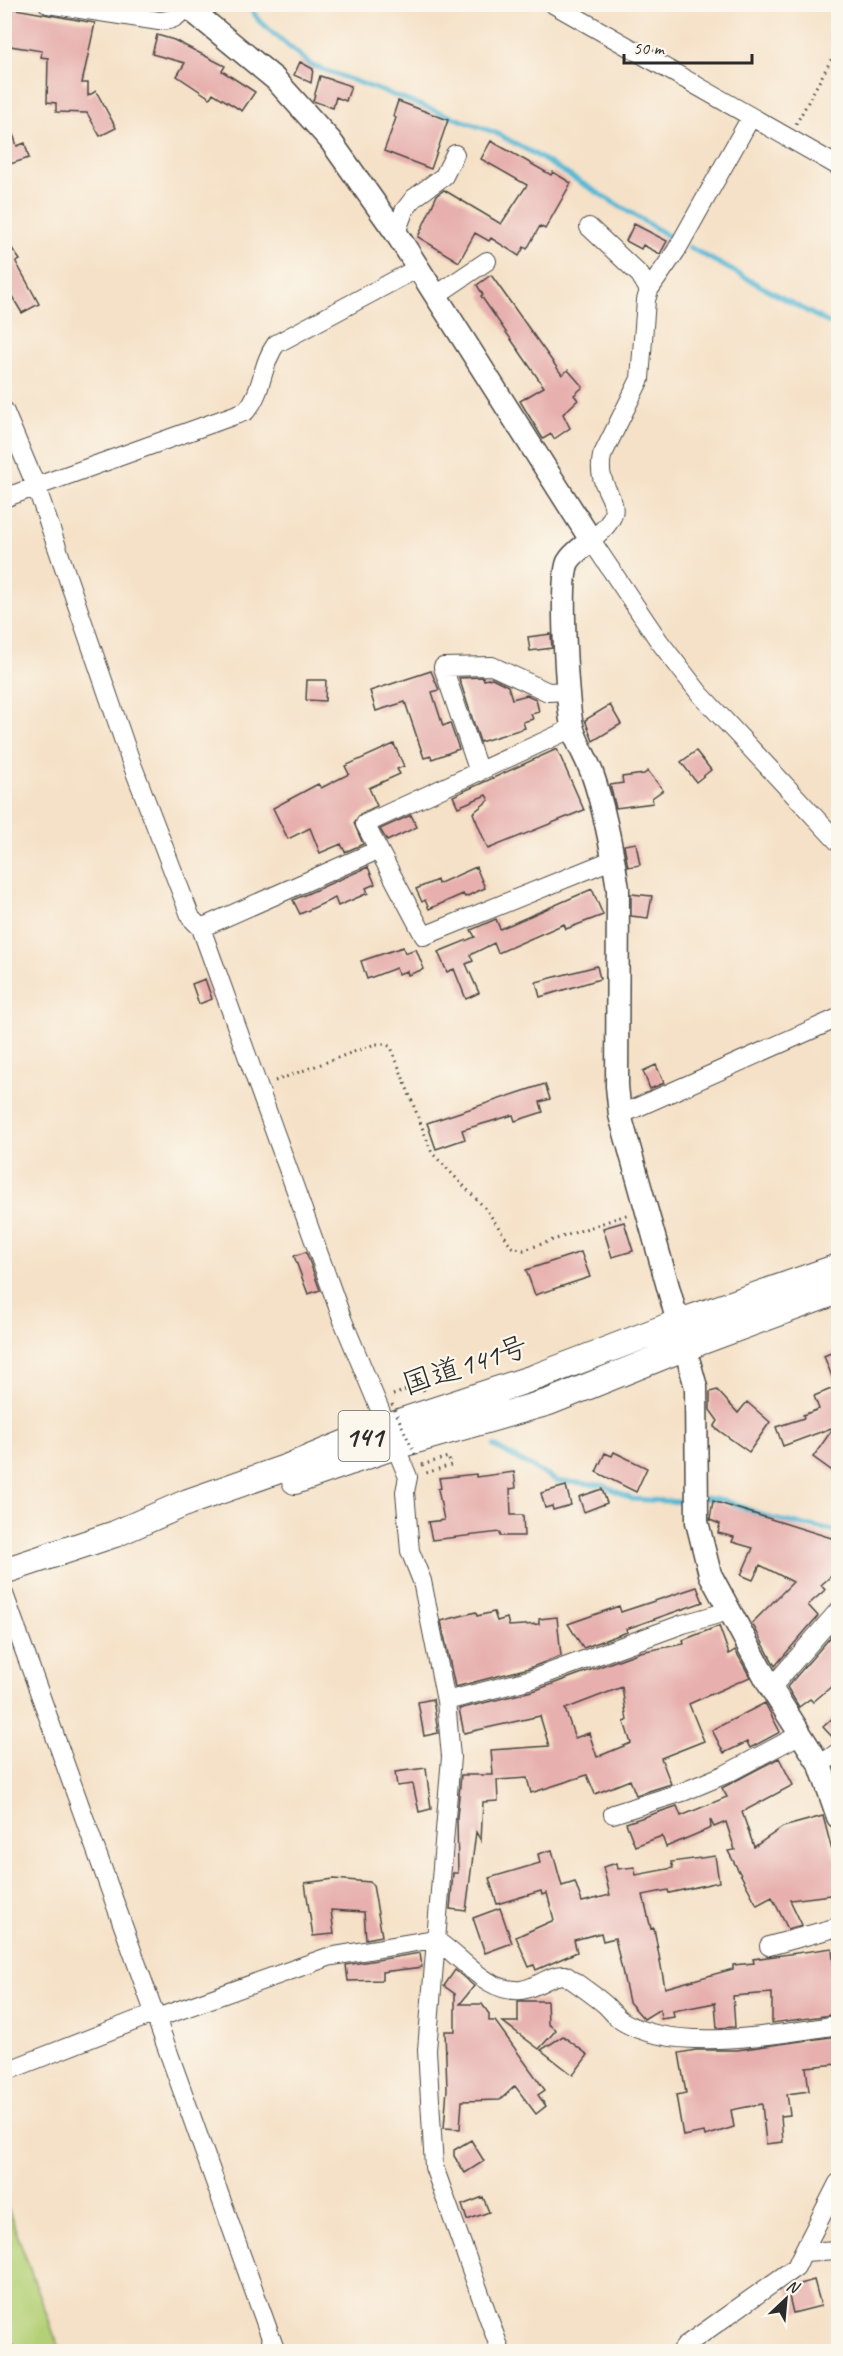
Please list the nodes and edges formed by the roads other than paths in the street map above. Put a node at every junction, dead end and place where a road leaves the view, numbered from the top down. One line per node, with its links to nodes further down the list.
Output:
1 (48, 4): 3 (street)
2 (554, 4): 4 (street)
3 (185, 6): 8 (main road)
4 (751, 117): 6 (street); 11 (street)
5 (455, 154): 8 (street)
6 (838, 166)
7 (590, 227): 11 (street)
8 (396, 233): 10 (main road)
9 (487, 261): 12 (street)
10 (418, 268): 12 (main road); 14 (street)
11 (649, 290): 16 (street)
12 (435, 296): 16 (main road)
13 (4, 410): 14 (street)
14 (36, 486): 15 (street); 23 (street)
15 (4, 498)
16 (591, 540): 17 (main road); 20 (street)
17 (569, 691): 18 (main road); 19 (street)
18 (573, 728): 19 (street); 22 (main road)
19 (479, 772): 21 (street)
20 (838, 842)
21 (378, 850): 22 (street); 23 (street)
22 (614, 859): 25 (main road)
23 (201, 928): 30 (street)
24 (838, 1018): 25 (street)
25 (620, 1115): 28 (main road)
26 (838, 1267): 28 (highway, 国道141号 / 141)
27 (838, 1291): 29 (highway, 国道141号 / 141)
28 (680, 1322): 29 (main road); 30 (highway, 国道141号 / 141)
29 (686, 1347): 30 (highway, 国道141号 / 141); 33 (main road)
30 (398, 1433): 31 (highway, 国道141号 / 141); 36 (street)
31 (4, 1571)
32 (4, 1594): 45 (street)
33 (729, 1611): 35 (main road); 36 (street)
34 (838, 1611): 35 (street)
35 (771, 1688): 37 (main road)
36 (446, 1701): 43 (street)
37 (801, 1734): 39 (main road); 40 (street)
38 (838, 1752): 39 (street)
39 (820, 1765): 41 (main road)
40 (613, 1814)
41 (838, 1817)
42 (838, 1927): 44 (street)
43 (434, 1939): 45 (street); 46 (street); 52 (street)
44 (769, 1946)
45 (156, 2016): 47 (street); 51 (street)
46 (838, 2025)
47 (4, 2072)
48 (838, 2183): 50 (street)
49 (838, 2250): 50 (street)
50 (803, 2252): 53 (street)
51 (276, 2352)
52 (501, 2352)
53 (681, 2352)

